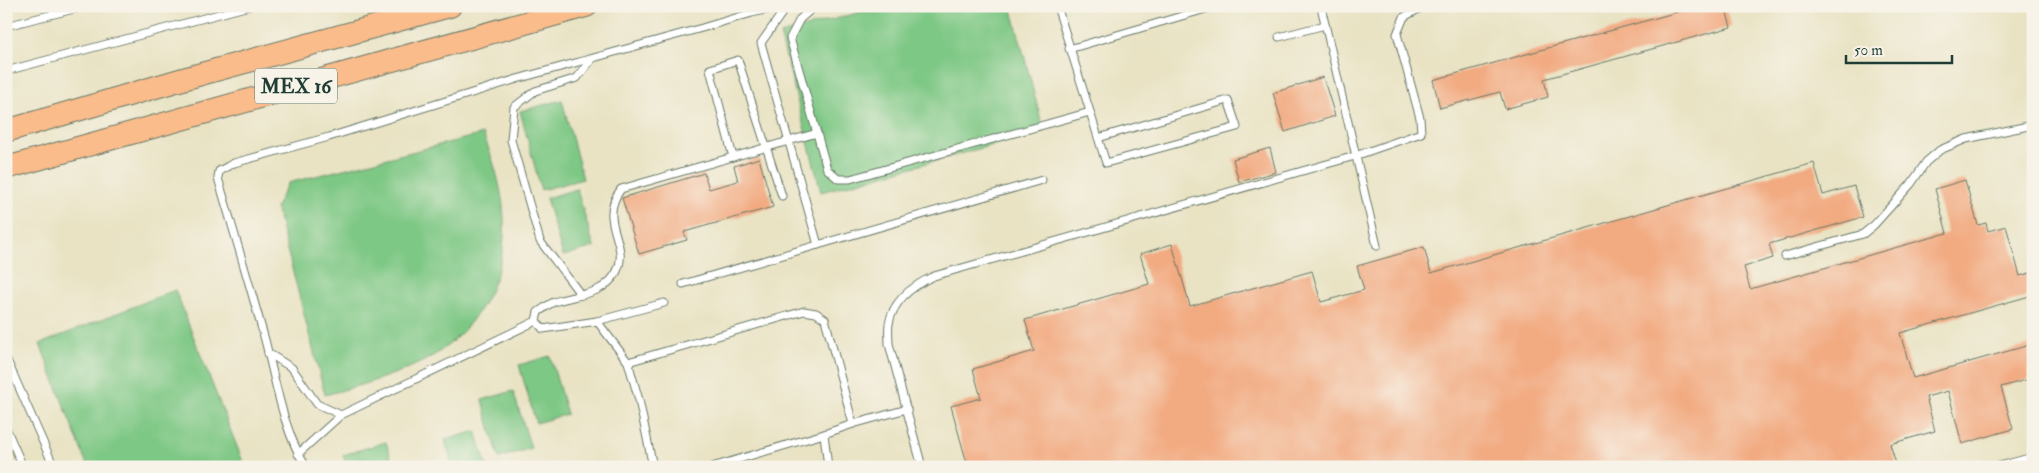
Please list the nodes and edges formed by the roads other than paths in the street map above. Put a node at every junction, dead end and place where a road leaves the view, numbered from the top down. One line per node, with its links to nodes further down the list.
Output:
1 (86, 6): 13 (lane)
2 (249, 6): 17 (lane)
3 (450, 6): 20 (highway, MEX 16)
4 (586, 6): 27 (highway, MEX 16)
5 (781, 6): 16 (lane)
6 (787, 6): 23 (lane)
7 (815, 6): 21 (lane)
8 (1057, 6): 15 (lane)
9 (1216, 6): 15 (lane)
10 (1424, 6): 25 (lane)
11 (1320, 8): 12 (lane)
12 (1325, 25): 14 (lane); 25 (lane)
13 (6, 26)
14 (1279, 37)
15 (1069, 49): 18 (lane)
16 (592, 59): 34 (lane); 38 (lane)
17 (6, 71)
18 (1090, 112): 21 (lane); 22 (lane)
19 (2033, 125): 32 (lane)
20 (6, 131)
21 (817, 133): 23 (lane)
22 (1098, 138): 22 (lane)
23 (788, 141): 24 (lane); 30 (lane)
24 (765, 148): 26 (lane); 26 (lane); 29 (lane)
25 (1356, 156): 31 (lane); 41 (lane)
26 (733, 157): 34 (lane)
27 (6, 168)
28 (1042, 180): 30 (lane)
29 (782, 196)
30 (818, 245): 33 (lane)
31 (1377, 246)
32 (1784, 256)
33 (684, 284)
34 (581, 294): 36 (lane)
35 (664, 303): 37 (lane)
36 (536, 321): 37 (lane); 42 (lane)
37 (598, 321): 40 (lane)
38 (268, 353): 42 (lane); 46 (lane)
39 (6, 358): 49 (lane)
40 (628, 362): 43 (lane); 51 (lane)
41 (907, 409): 43 (lane); 54 (lane)
42 (341, 415): 46 (lane)
43 (853, 424): 45 (lane)
44 (6, 428): 48 (lane)
45 (824, 434): 52 (lane); 53 (lane)
46 (298, 454): 50 (lane)
47 (2033, 457): 55 (lane)
48 (23, 467)
49 (54, 467)
50 (306, 467)
51 (653, 467)
52 (712, 467)
53 (828, 467)
54 (922, 467)
55 (1996, 467)

